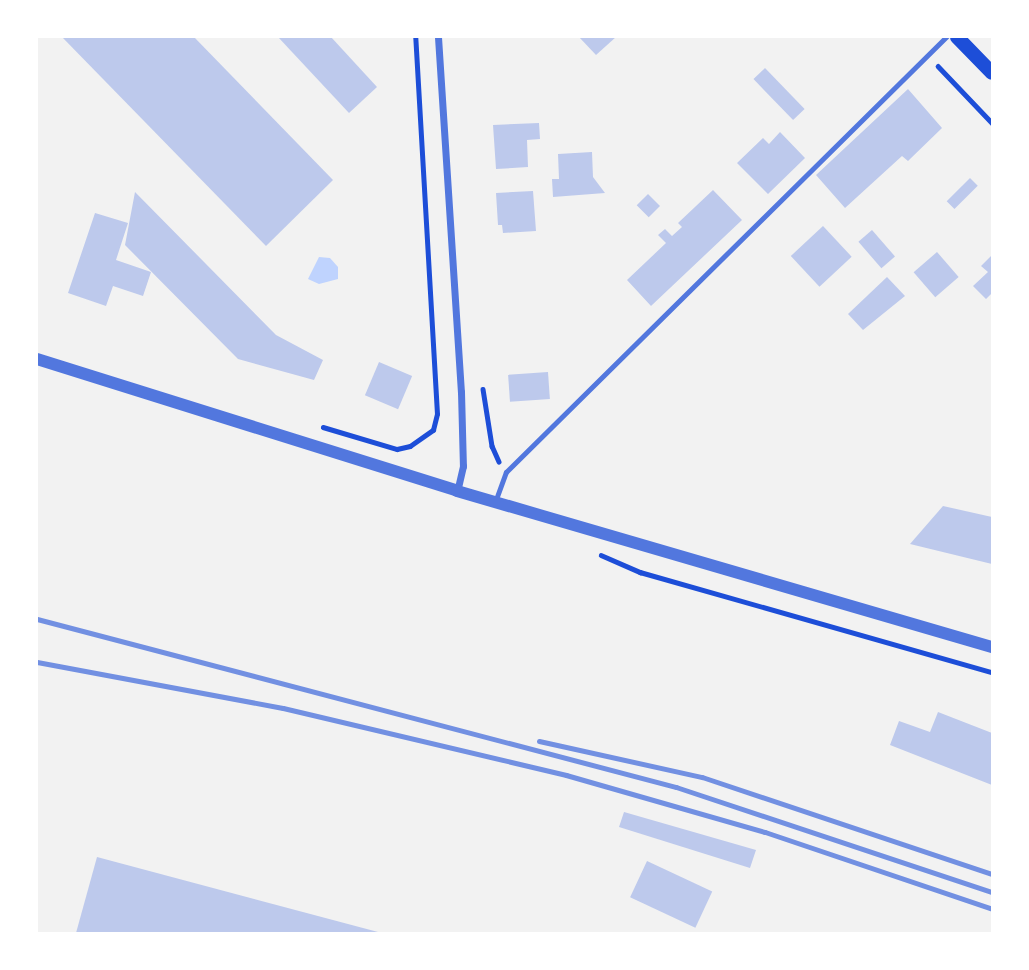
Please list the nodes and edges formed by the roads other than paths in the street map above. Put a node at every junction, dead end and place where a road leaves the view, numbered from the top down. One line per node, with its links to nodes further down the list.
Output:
1 (438, 37): 6 (street)
2 (946, 37): 7 (lane)
3 (957, 37): 4 (main road)
4 (992, 74)
5 (37, 359): 6 (street)
6 (457, 491): 7 (street)
7 (495, 502): 8 (street)
8 (992, 647)

